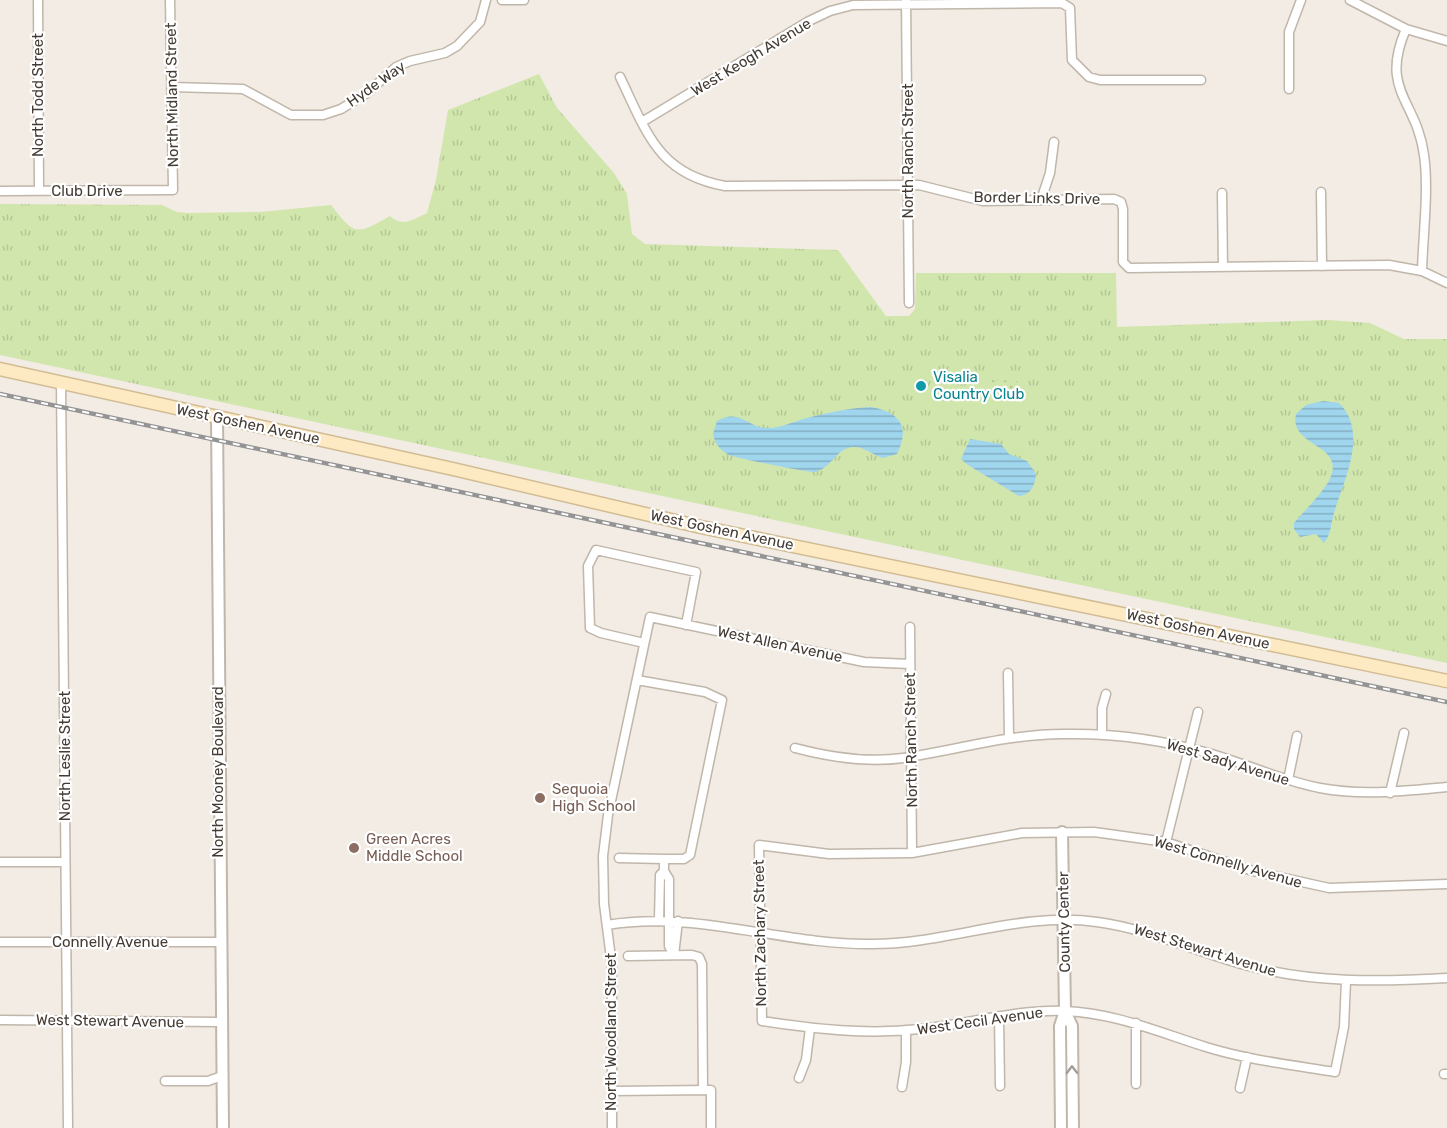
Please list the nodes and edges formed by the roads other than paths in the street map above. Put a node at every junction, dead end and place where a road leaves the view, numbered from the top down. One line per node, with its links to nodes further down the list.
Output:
1 (38, 0): 22 (street, North Todd Street)
2 (170, 0): 15 (street, North Midland Street)
3 (486, 0): 15 (street, Hyde Way)
4 (502, 0): 5 (street)
5 (524, 0)
6 (1301, 0): 16 (street)
7 (1350, 0): 10 (street)
8 (1045, 1): 9 (street, West Keogh Avenue); 14 (street)
9 (906, 2): 17 (street, West Keogh Avenue); 19 (street, North Ranch Street)
10 (1362, 2): 11 (street)
11 (1406, 29): 12 (street); 28 (street)
12 (1447, 41)
13 (620, 77): 17 (street, Border Links Drive)
14 (1201, 80)
15 (172, 87): 20 (street, North Midland Street)
16 (1289, 89)
17 (642, 122): 19 (street, Border Links Drive)
18 (1053, 142): 25 (street)
19 (908, 185): 25 (street, Border Links Drive); 30 (street, North Ranch Street)
20 (173, 190): 22 (street, Club Drive)
21 (0, 191): 22 (street, Club Drive)
22 (39, 191)
23 (1321, 192): 26 (street)
24 (1222, 193): 27 (street)
25 (1041, 200): 27 (street, Border Links Drive)
26 (1322, 266): 27 (street, Border Links Drive); 28 (street, Border Links Drive)
27 (1223, 267)
28 (1422, 271): 29 (street, Border Links Drive)
29 (1447, 283)
30 (909, 303)
31 (0, 369): 32 (main road, West Goshen Avenue)
32 (61, 383): 33 (main road, West Goshen Avenue); 61 (street, North Leslie Street)
33 (216, 416): 41 (main road, West Goshen Avenue); 71 (street, North Mooney Boulevard)
34 (650, 617): 35 (street, West Allen Avenue); 37 (street, North Woodland Street)
35 (686, 625): 37 (street); 38 (street, West Allen Avenue)
36 (910, 627): 38 (street, North Ranch Street)
37 (644, 643): 40 (street, North Woodland Street)
38 (910, 664): 50 (street, North Ranch Street)
39 (1008, 673): 47 (street)
40 (638, 680): 59 (street); 67 (street, North Woodland Street)
41 (1447, 681)
42 (1106, 694): 45 (street)
43 (1198, 712): 49 (street)
44 (1404, 733): 53 (street)
45 (1102, 735): 47 (street, West Sady Avenue); 49 (street, West Sady Avenue)
46 (1297, 736): 51 (street)
47 (1009, 737): 50 (street, West Sady Avenue)
48 (795, 748): 50 (street, West Sady Avenue)
49 (1190, 748): 51 (street, West Sady Avenue); 55 (street)
50 (912, 756): 57 (street, North Ranch Street)
51 (1288, 780): 53 (street, West Sady Avenue)
52 (1447, 787): 53 (street, West Sady Avenue)
53 (1390, 793)
54 (1062, 832): 55 (street, West Connelly Avenue); 57 (street, West Connelly Avenue); 65 (street, County Center)
55 (1166, 842): 63 (street, West Connelly Avenue)
56 (759, 845): 57 (street, West Connelly Avenue); 68 (street, North Zachary Street)
57 (912, 853)
58 (620, 858): 59 (street)
59 (664, 859): 62 (street)
60 (0, 862): 61 (street)
61 (65, 862): 70 (street, North Leslie Street)
62 (664, 871): 64 (street); 66 (street)
63 (1447, 884)
64 (659, 920): 66 (street, West Stewart Avenue); 67 (street, West Stewart Avenue)
65 (1065, 920): 68 (street, West Stewart Avenue); 75 (street, West Stewart Avenue); 76 (street, County Center)
66 (674, 921): 68 (street, West Stewart Avenue); 72 (street)
67 (607, 925): 94 (street, North Woodland Street)
68 (760, 933): 80 (street, North Zachary Street)
69 (0, 942): 70 (street, Connelly Avenue)
70 (66, 942): 71 (street, Connelly Avenue); 79 (street, North Leslie Street)
71 (220, 942): 81 (street, North Mooney Boulevard)
72 (674, 955): 73 (street); 93 (street)
73 (628, 956)
74 (1447, 978): 75 (street, West Stewart Avenue)
75 (1346, 981): 85 (street, West Cecil Avenue)
76 (1065, 1011): 77 (street, West Cecil Avenue); 82 (street, West Cecil Avenue); 99 (street, County Center); 100 (street, County Center, one-way to 76)
77 (999, 1016): 84 (street, West Cecil Avenue); 90 (street)
78 (0, 1020): 79 (street, West Stewart Avenue)
79 (67, 1020): 81 (street, West Stewart Avenue); 95 (street, North Leslie Street)
80 (762, 1021): 83 (street, West Cecil Avenue)
81 (220, 1022): 86 (street, North Mooney Boulevard)
82 (1136, 1023): 85 (street, West Cecil Avenue); 89 (street)
83 (810, 1028): 84 (street, West Cecil Avenue); 87 (street)
84 (906, 1030): 91 (street)
85 (1247, 1058): 92 (street)
86 (222, 1076): 88 (street); 96 (street, North Mooney Boulevard)
87 (799, 1078)
88 (165, 1081)
89 (1137, 1084)
90 (1000, 1086)
91 (902, 1087)
92 (1240, 1088)
93 (703, 1090): 94 (street); 98 (street)
94 (612, 1091): 97 (street, North Woodland Street)
95 (68, 1128)
96 (223, 1128)
97 (612, 1128)
98 (711, 1128)
99 (1060, 1128)
100 (1073, 1128)

